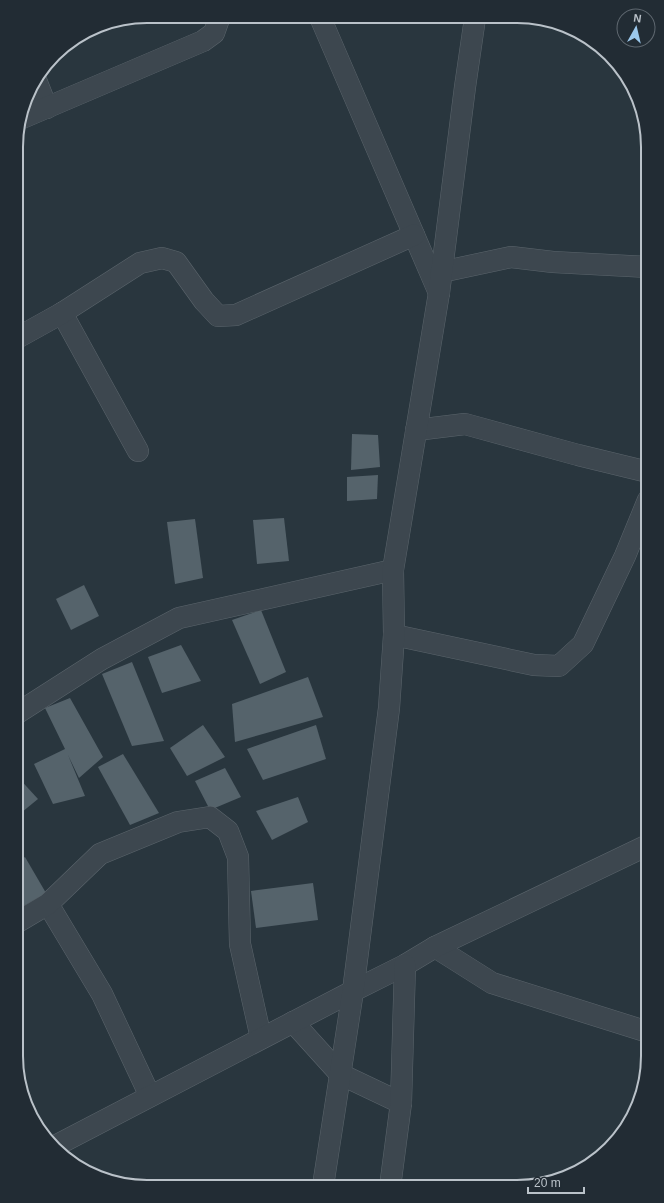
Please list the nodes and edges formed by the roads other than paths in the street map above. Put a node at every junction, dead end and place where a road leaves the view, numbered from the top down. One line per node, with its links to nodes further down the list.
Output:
1 (218, 23): 5 (street)
2 (323, 23): 7 (street)
3 (474, 23): 9 (street)
4 (39, 87): 5 (street)
5 (47, 108): 6 (street)
6 (27, 117)
7 (414, 235): 10 (street); 11 (street)
8 (641, 267): 9 (street)
9 (442, 272): 10 (street)
10 (439, 293): 13 (street)
11 (62, 313): 12 (street); 14 (street)
12 (23, 335)
13 (416, 430): 15 (street); 17 (street)
14 (138, 450)
15 (641, 470)
16 (641, 517): 18 (street)
17 (393, 570): 18 (street); 19 (street)
18 (394, 635): 25 (street)
19 (23, 710)
20 (641, 848): 23 (street)
21 (48, 904): 22 (street); 28 (street); 30 (street)
22 (23, 919)
23 (435, 947): 24 (street); 27 (street)
24 (405, 965): 25 (street); 31 (street)
25 (353, 991): 26 (street); 29 (street)
26 (293, 1022): 28 (street); 29 (street)
27 (641, 1030)
28 (261, 1038): 30 (street)
29 (340, 1074): 31 (street); 33 (street)
30 (150, 1096): 32 (street)
31 (401, 1103): 34 (street)
32 (60, 1144)
33 (324, 1180)
34 (391, 1180)

